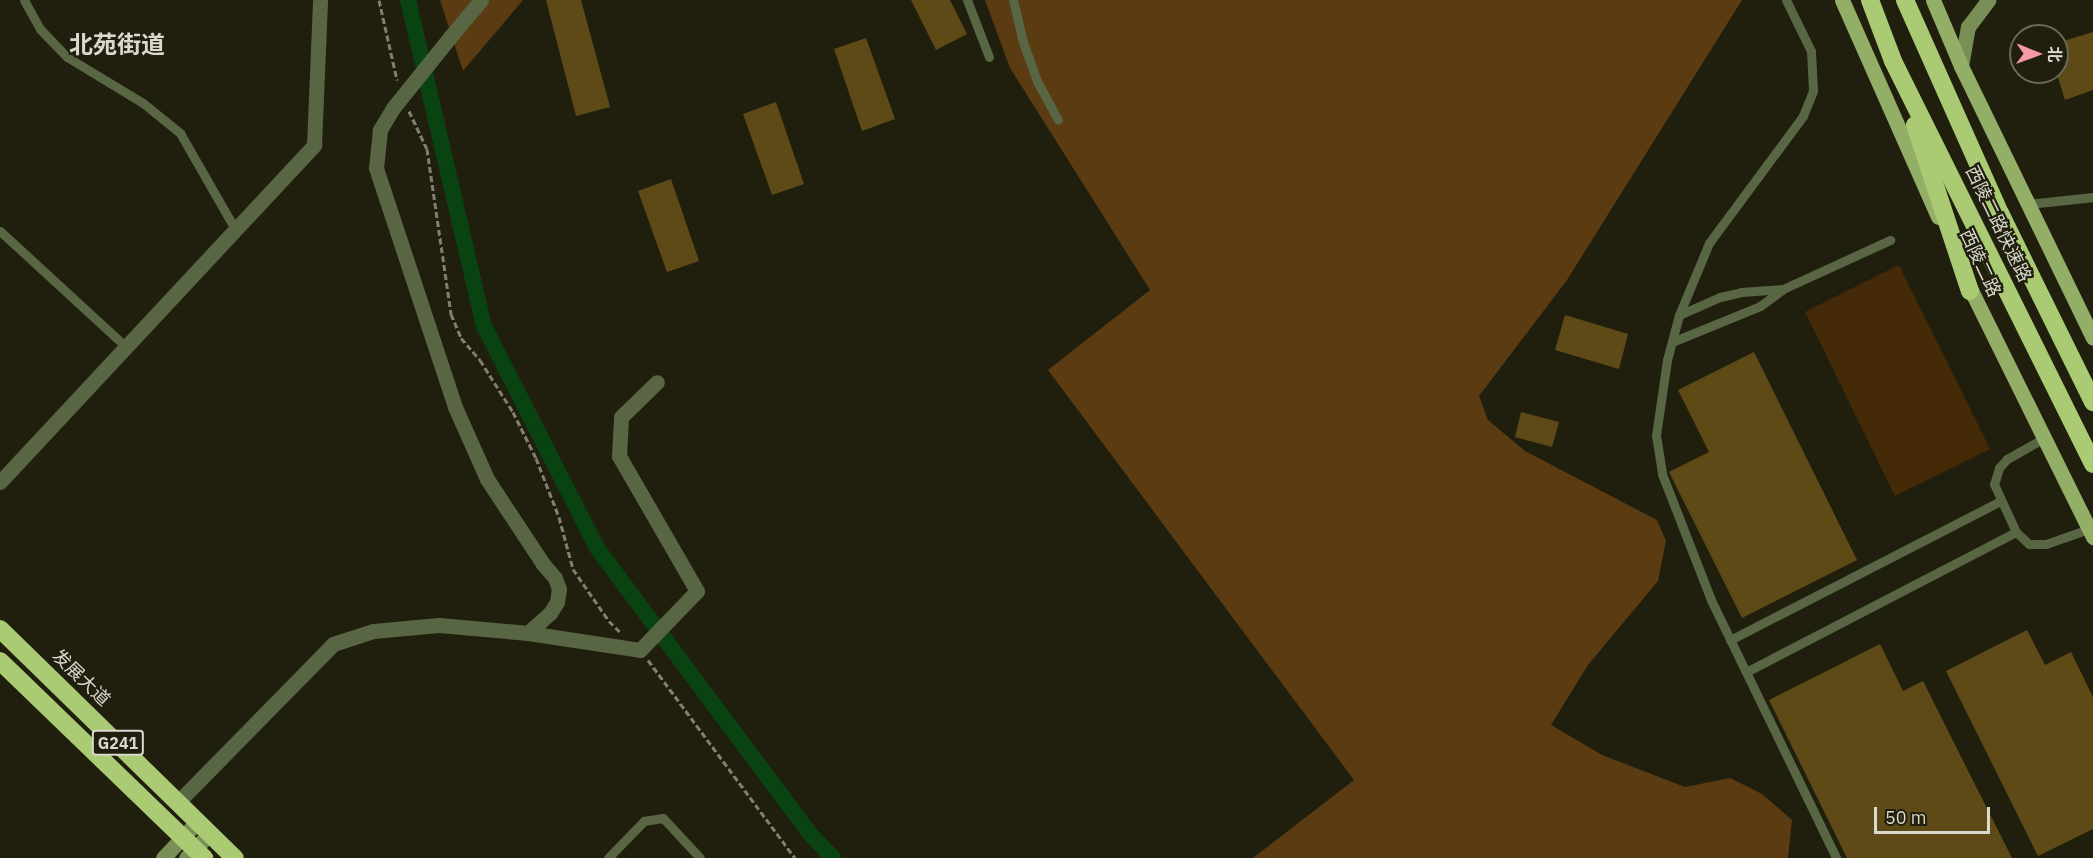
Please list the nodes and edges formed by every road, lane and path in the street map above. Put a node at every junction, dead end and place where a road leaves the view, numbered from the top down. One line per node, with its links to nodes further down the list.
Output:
1 (24, 0): 21 (lane)
2 (320, 0): 21 (street)
3 (379, 0): 16 (path)
4 (481, 0): 17 (street, bridge)
5 (967, 0): 13 (lane)
6 (1013, 0): 18 (lane)
7 (1786, 0): 26 (lane)
8 (1842, 0): 25 (main road, 西陵二路)
9 (1870, 0): 14 (highway, 西陵二路快速路)
10 (1905, 0): 27 (highway, 西陵二路快速路)
11 (1933, 0): 15 (main road)
12 (1988, 0): 15 (main road)
13 (989, 57)
14 (1893, 60): 25 (highway); 35 (highway, 西陵二路快速路)
15 (1961, 66): 20 (main road)
16 (400, 87)
17 (400, 108): 41 (street); 43 (path)
18 (1058, 120)
19 (2093, 197): 20 (lane)
20 (2028, 204): 28 (main road)
21 (235, 230): 30 (street)
22 (0, 231): 30 (lane)
23 (1890, 240): 24 (lane)
24 (1783, 289): 26 (lane); 29 (lane)
25 (1970, 291): 34 (main road, 西陵二路)
26 (1679, 315): 29 (lane)
27 (2055, 327): 31 (highway); 33 (highway, 西陵二路快速路)
28 (2093, 338)
29 (1672, 342): 42 (lane)
30 (126, 347): 36 (street)
31 (2093, 380)
32 (657, 382): 43 (street)
33 (2093, 402)
34 (2044, 438): 37 (lane); 39 (main road, 西陵二路)
35 (2093, 464)
36 (0, 482)
37 (2000, 501): 38 (lane); 42 (lane)
38 (2016, 532): 39 (lane); 45 (lane)
39 (2091, 533)
40 (0, 629): 46 (highway, 发展大道 / G241)
41 (528, 633): 43 (street); 46 (street)
42 (1730, 640): 45 (lane)
43 (640, 650): 53 (path)
44 (0, 661): 48 (highway, G241)
45 (1746, 672): 54 (lane)
46 (178, 802): 47 (highway, 发展大道 / G241)
47 (204, 827): 48 (main road); 50 (highway, 发展大道 / G241)
48 (192, 851): 49 (main road)
49 (163, 858)
50 (235, 858)
51 (608, 858): 52 (lane)
52 (700, 858)
53 (795, 858)
54 (1836, 858)

